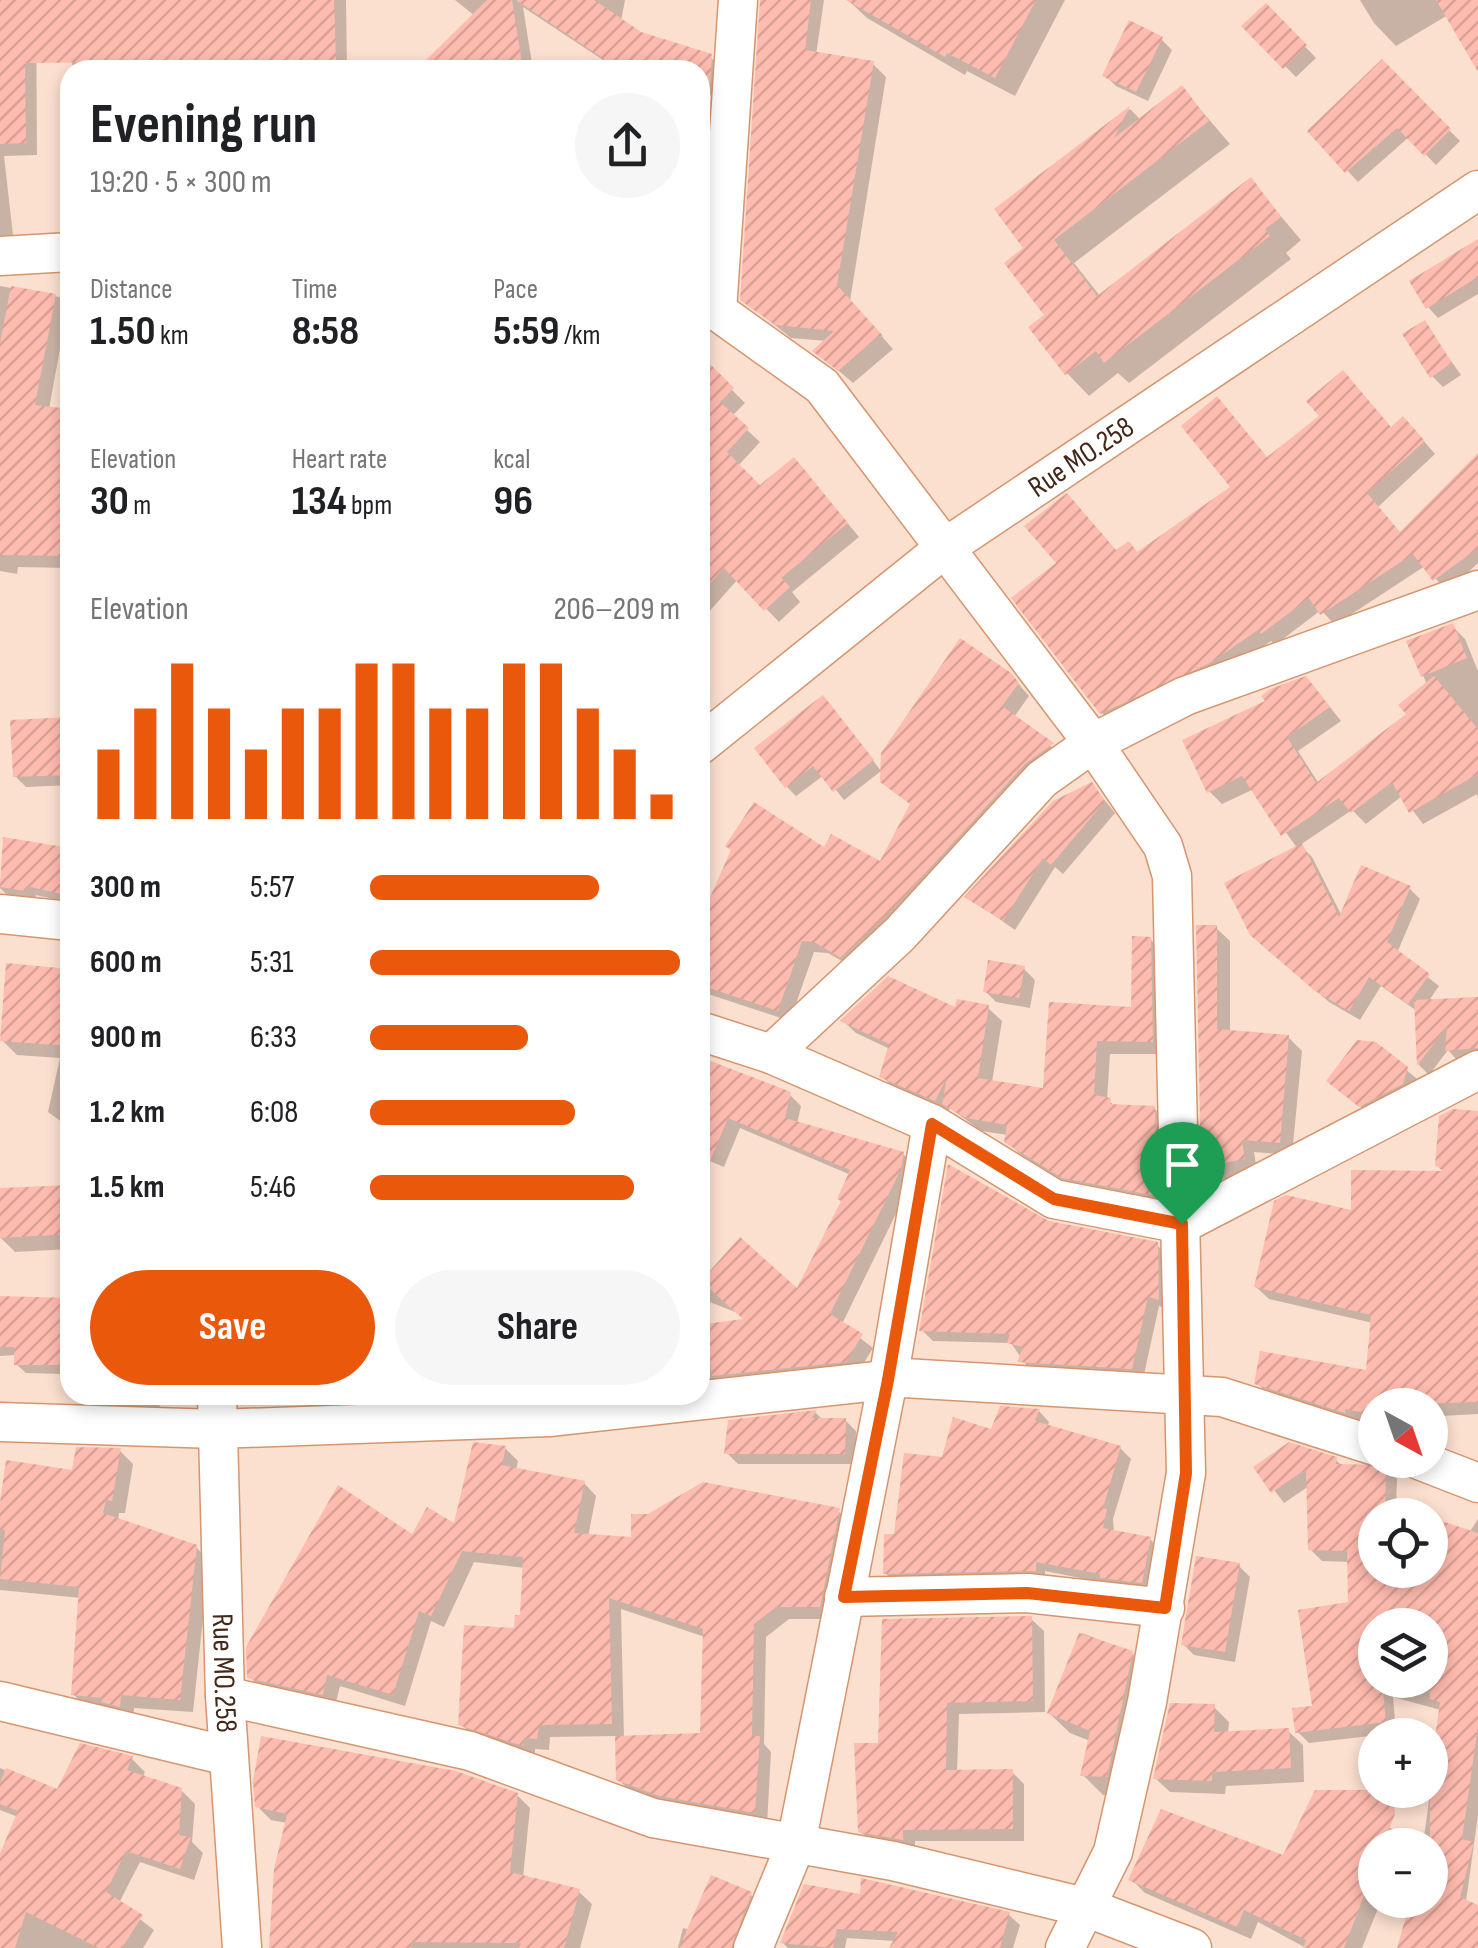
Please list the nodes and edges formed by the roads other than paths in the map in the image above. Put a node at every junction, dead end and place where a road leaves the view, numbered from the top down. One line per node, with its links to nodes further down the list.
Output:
1 (738, 0): 5 (street)
2 (1478, 190): 5 (street, Rue MO.258)
3 (60, 253): 4 (street)
4 (0, 256)
5 (946, 547): 7 (street, Rue MO.258); 8 (street)
6 (1478, 590): 8 (street)
7 (710, 737)
8 (1093, 743): 12 (street); 15 (street)
9 (0, 914): 10 (street)
10 (60, 921)
11 (710, 1034): 12 (street)
12 (771, 1054): 14 (street)
13 (1478, 1070): 15 (street)
14 (932, 1124): 15 (street); 16 (street)
15 (1182, 1224): 17 (street)
16 (888, 1380): 17 (street); 18 (street); 25 (street)
17 (1187, 1395): 22 (street); 26 (street)
18 (710, 1399)
19 (659, 1405): 20 (street)
20 (217, 1412): 21 (street); 27 (street, Rue MO.258)
21 (0, 1422)
22 (1358, 1441)
23 (1448, 1471): 24 (street)
24 (1478, 1483)
25 (844, 1597): 26 (street); 30 (street)
26 (1165, 1608): 31 (street)
27 (225, 1696): 29 (street, Rue MO.258); 30 (street)
28 (0, 1701): 29 (street)
29 (228, 1756): 32 (street, Rue MO.258)
30 (796, 1844): 31 (street); 33 (street)
31 (1088, 1908): 34 (street); 35 (street)
32 (242, 1948)
33 (753, 1948)
34 (1065, 1948)
35 (1192, 1948)

